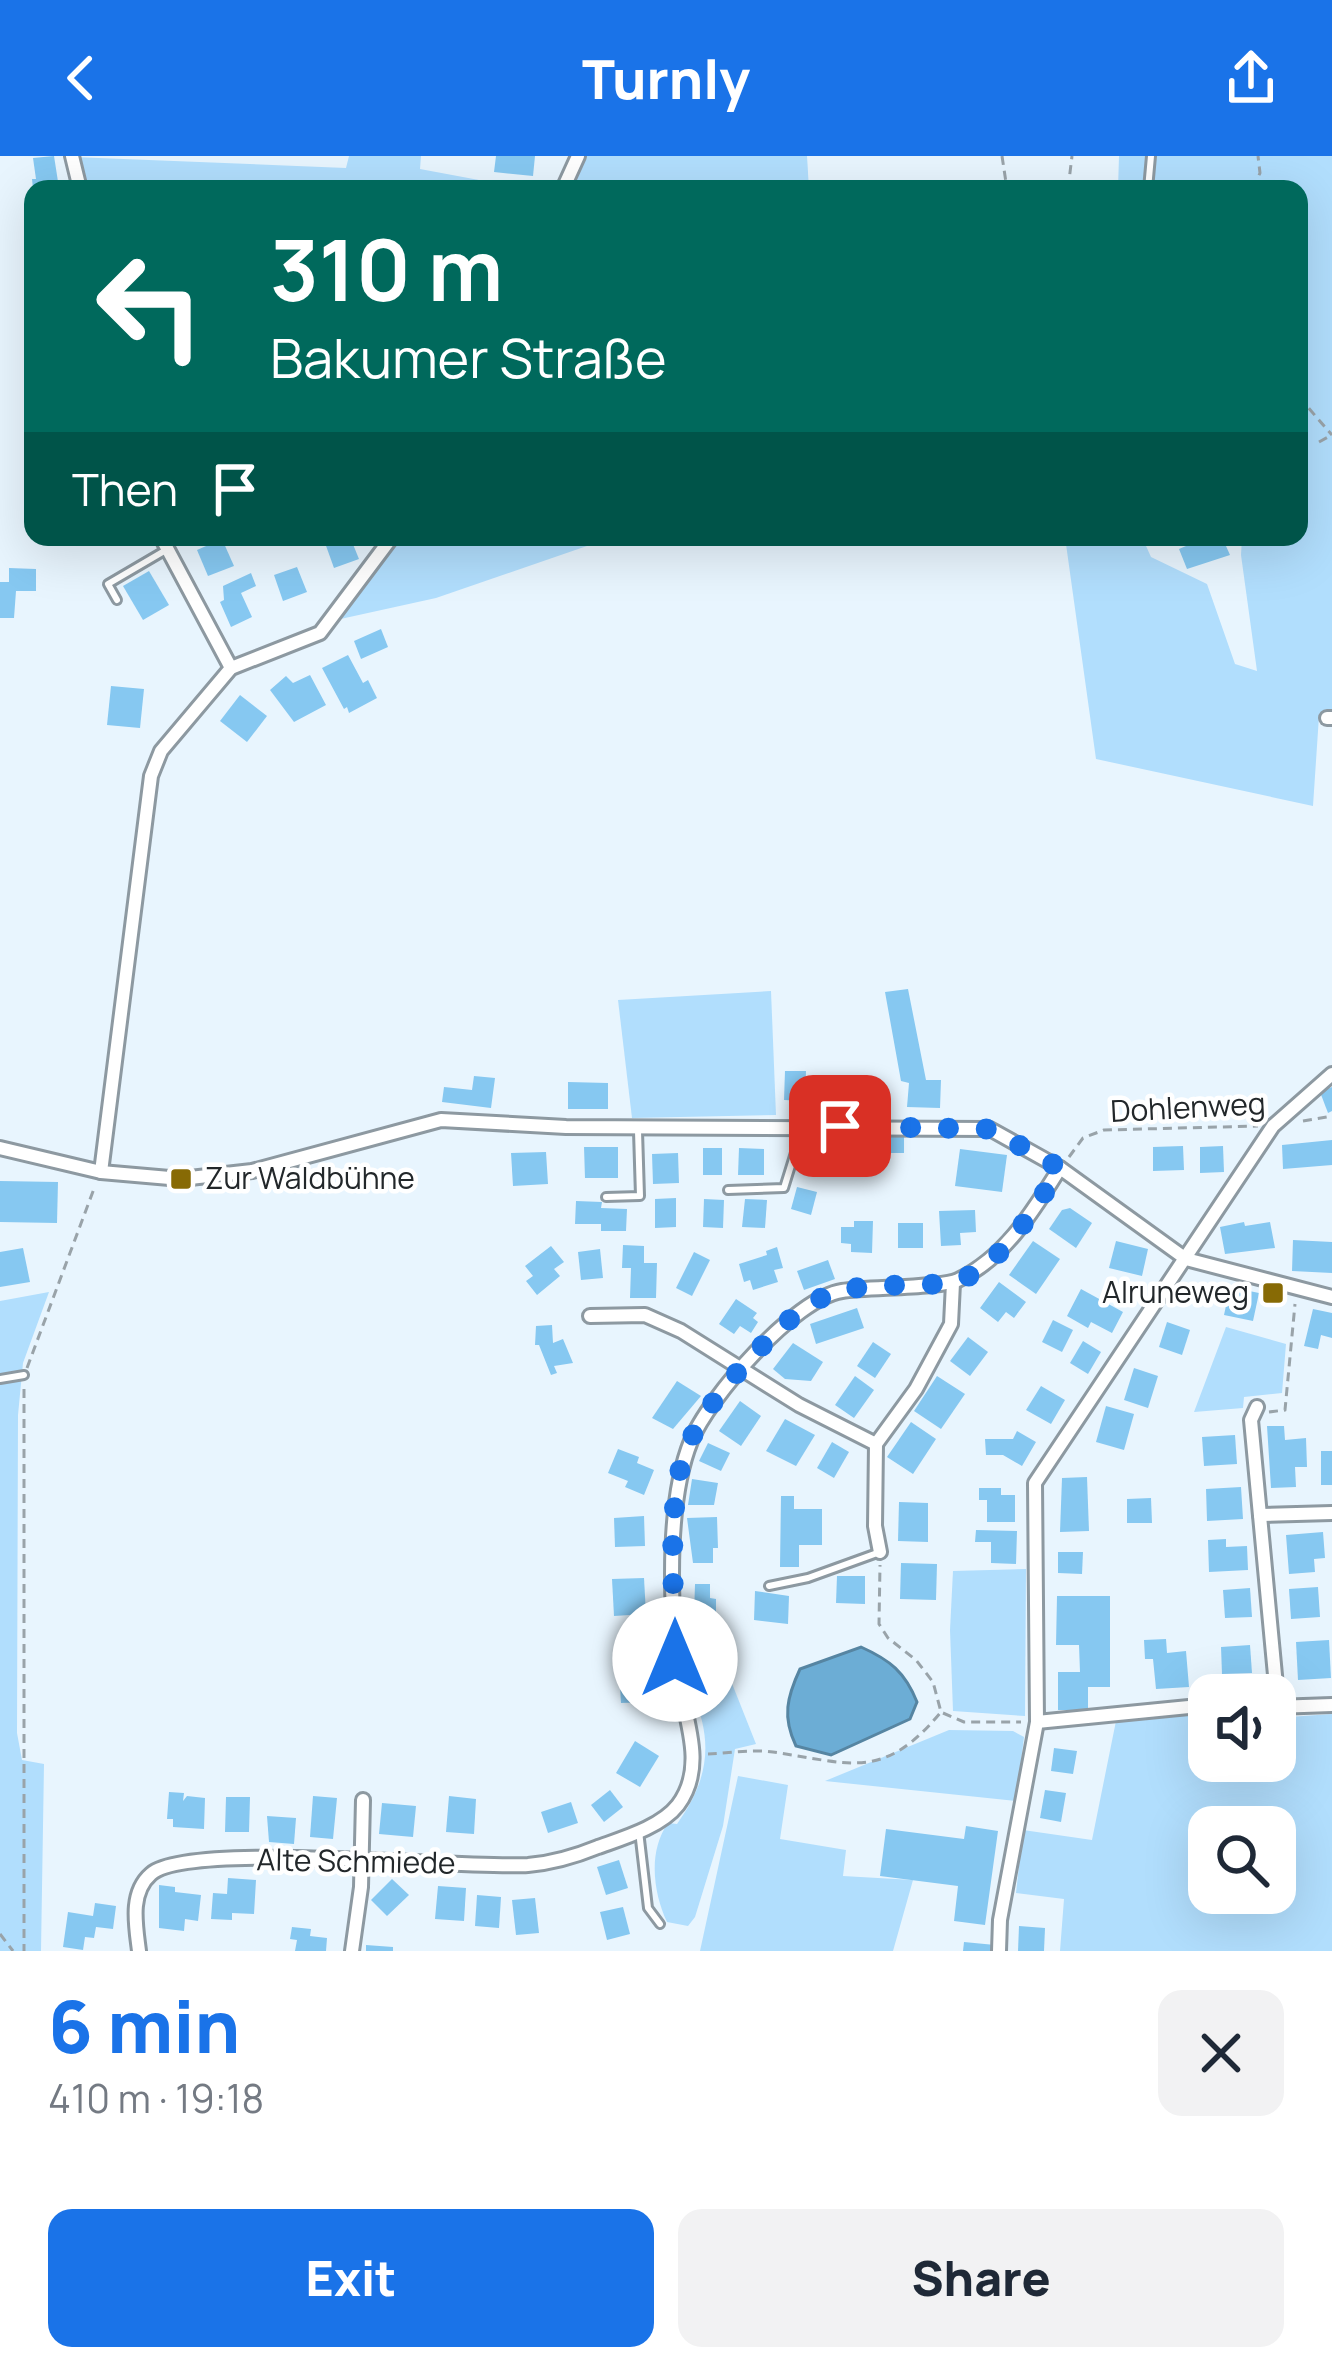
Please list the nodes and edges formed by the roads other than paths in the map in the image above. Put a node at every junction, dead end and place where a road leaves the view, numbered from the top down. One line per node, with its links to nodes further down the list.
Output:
1 (160, 546): 4 (lane)
2 (167, 546): 5 (street)
3 (385, 546): 5 (street)
4 (117, 600)
5 (232, 668): 11 (street)
6 (1332, 1074): 14 (street)
7 (638, 1126): 8 (street); 11 (street); 13 (lane)
8 (803, 1126): 10 (street); 12 (lane)
9 (0, 1148): 11 (street)
10 (1060, 1168): 14 (street); 15 (street)
11 (101, 1172)
12 (728, 1190)
13 (606, 1197)
14 (1186, 1259): 16 (street); 31 (street)
15 (953, 1283): 18 (street); 22 (street)
16 (1332, 1297)
17 (590, 1316): 18 (street)
18 (740, 1369): 22 (street); 33 (street, Alte Schmiede)
19 (24, 1375): 20 (lane)
20 (0, 1379)
21 (1256, 1407): 24 (street)
22 (876, 1444): 25 (street)
23 (1332, 1513): 24 (street)
24 (1260, 1515): 27 (street)
25 (880, 1552): 26 (lane)
26 (770, 1586)
27 (1273, 1674)
28 (1332, 1705): 29 (street)
29 (1296, 1706)
30 (1188, 1707): 31 (street)
31 (1037, 1722): 38 (street)
32 (364, 1800): 34 (street)
33 (639, 1830): 34 (street, Alte Schmiede); 35 (lane)
34 (361, 1863): 36 (street, Alte Schmiede); 37 (street)
35 (660, 1924)
36 (139, 1951)
37 (352, 1951)
38 (999, 1951)

